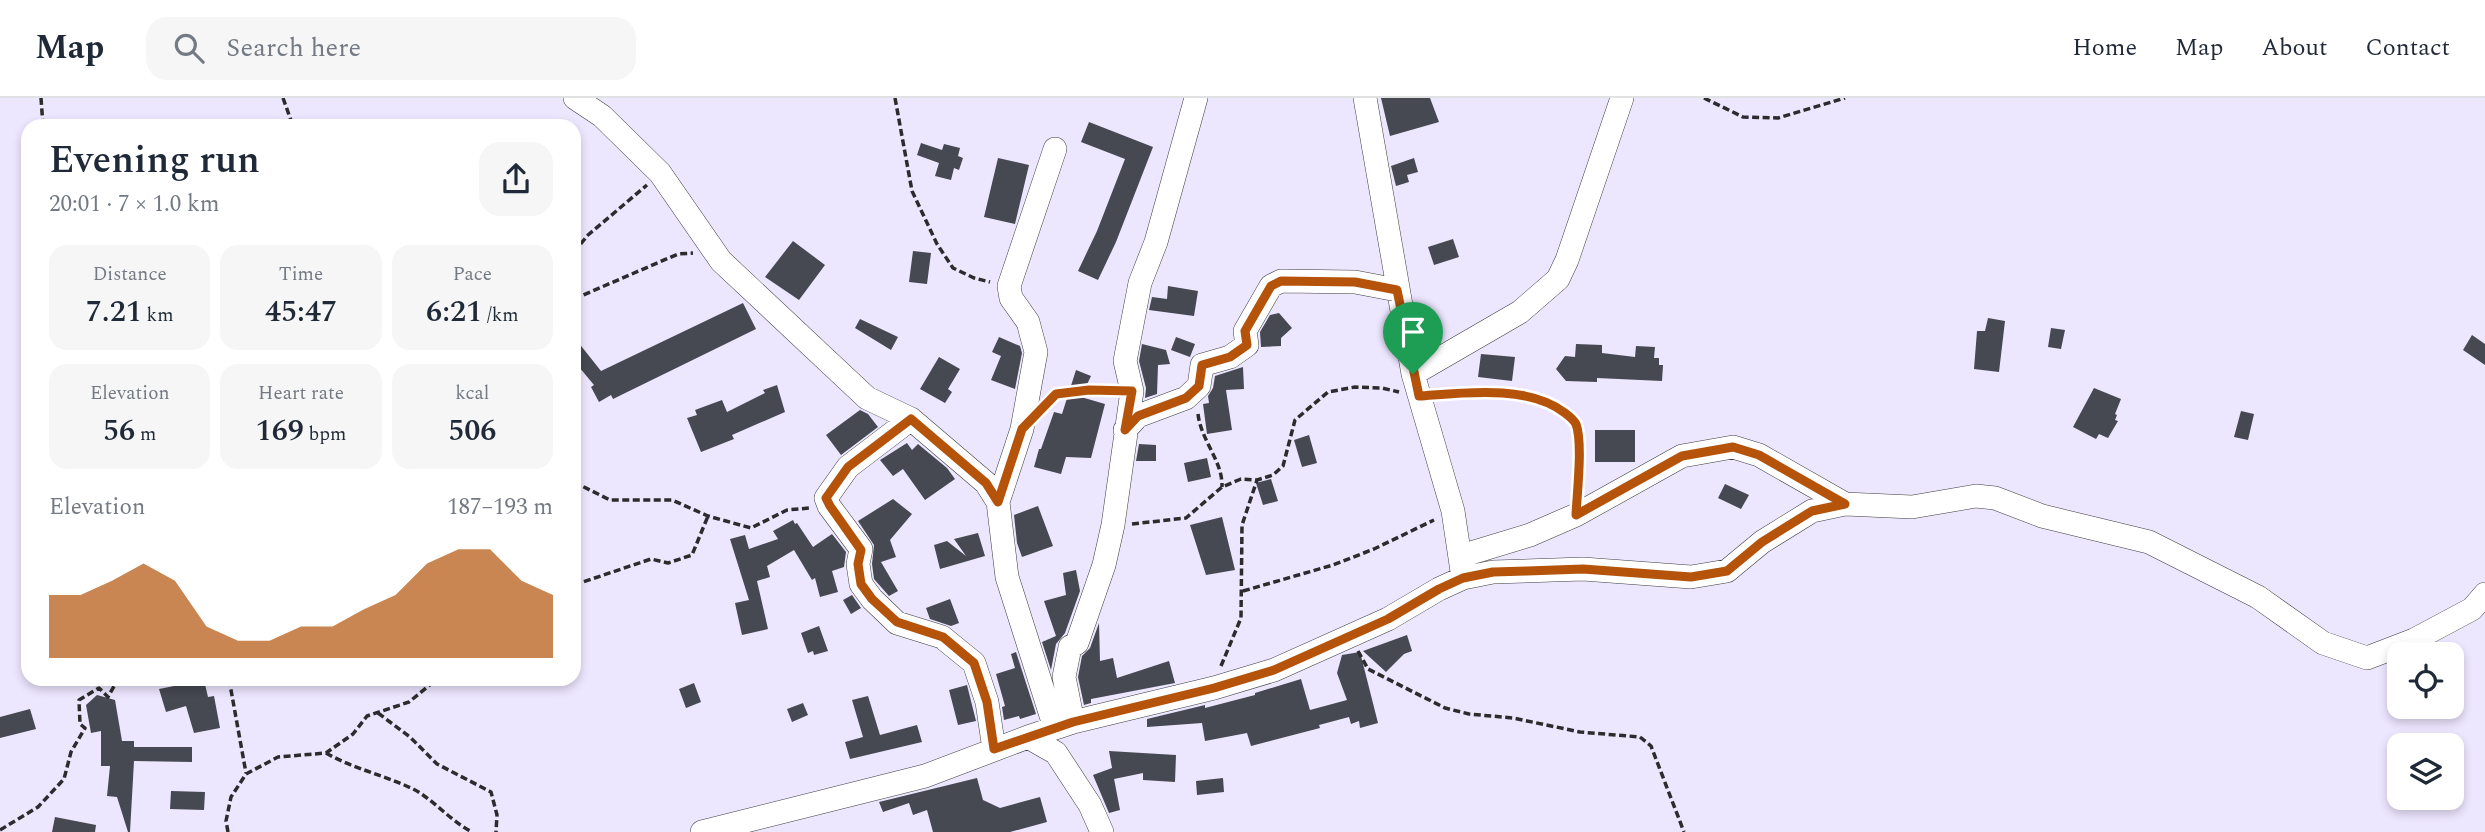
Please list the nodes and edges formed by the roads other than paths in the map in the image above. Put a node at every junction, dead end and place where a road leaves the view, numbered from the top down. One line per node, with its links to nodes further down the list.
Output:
1 (575, 98): 8 (street)
2 (1196, 98): 9 (street)
3 (1365, 98): 6 (street)
4 (1622, 98): 7 (street)
5 (1055, 149): 10 (street)
6 (1397, 290): 7 (street); 9 (street)
7 (1413, 374): 12 (street)
8 (911, 419): 10 (street); 16 (street)
9 (1125, 430): 14 (street)
10 (998, 502): 14 (street)
11 (1845, 504): 12 (street); 12 (street); 13 (street)
12 (1462, 567): 14 (street)
13 (2485, 594)
14 (1064, 725): 15 (street)
15 (1028, 737): 16 (street); 18 (street)
16 (994, 749): 17 (street)
17 (702, 832)
18 (1102, 832)

